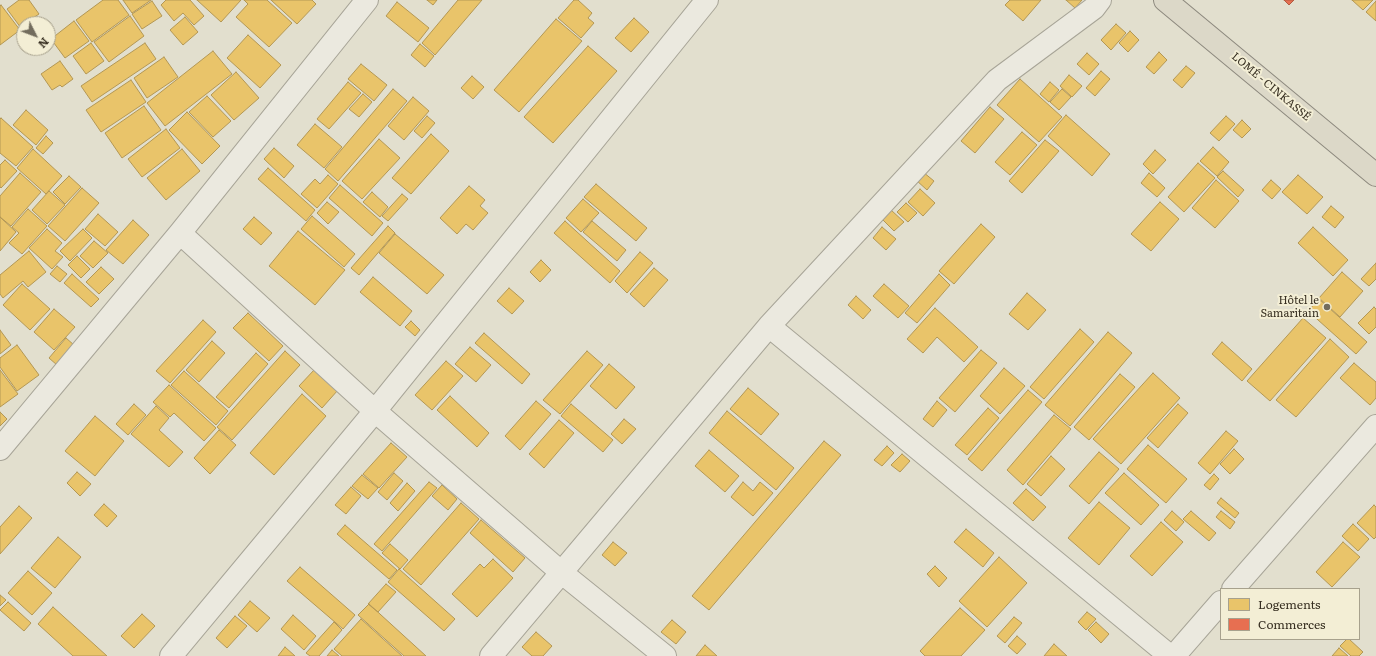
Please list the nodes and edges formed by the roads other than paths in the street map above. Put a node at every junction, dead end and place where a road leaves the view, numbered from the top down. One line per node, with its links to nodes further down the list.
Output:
1 (367, 0): 6 (street)
2 (707, 0): 8 (street)
3 (1100, 0): 7 (street)
4 (1165, 0): 5 (highway, LOMÉ - CINKASSÉ)
5 (1376, 175)
6 (180, 233): 8 (street); 10 (street)
7 (769, 326): 11 (street); 17 (street)
8 (375, 411): 11 (street); 14 (street)
9 (1376, 426): 12 (street)
10 (0, 449)
11 (562, 573): 15 (street); 16 (street)
12 (1234, 588)
13 (1220, 603): 18 (street)
14 (170, 656)
15 (491, 656)
16 (665, 656)
17 (1170, 656)
18 (1174, 656)

